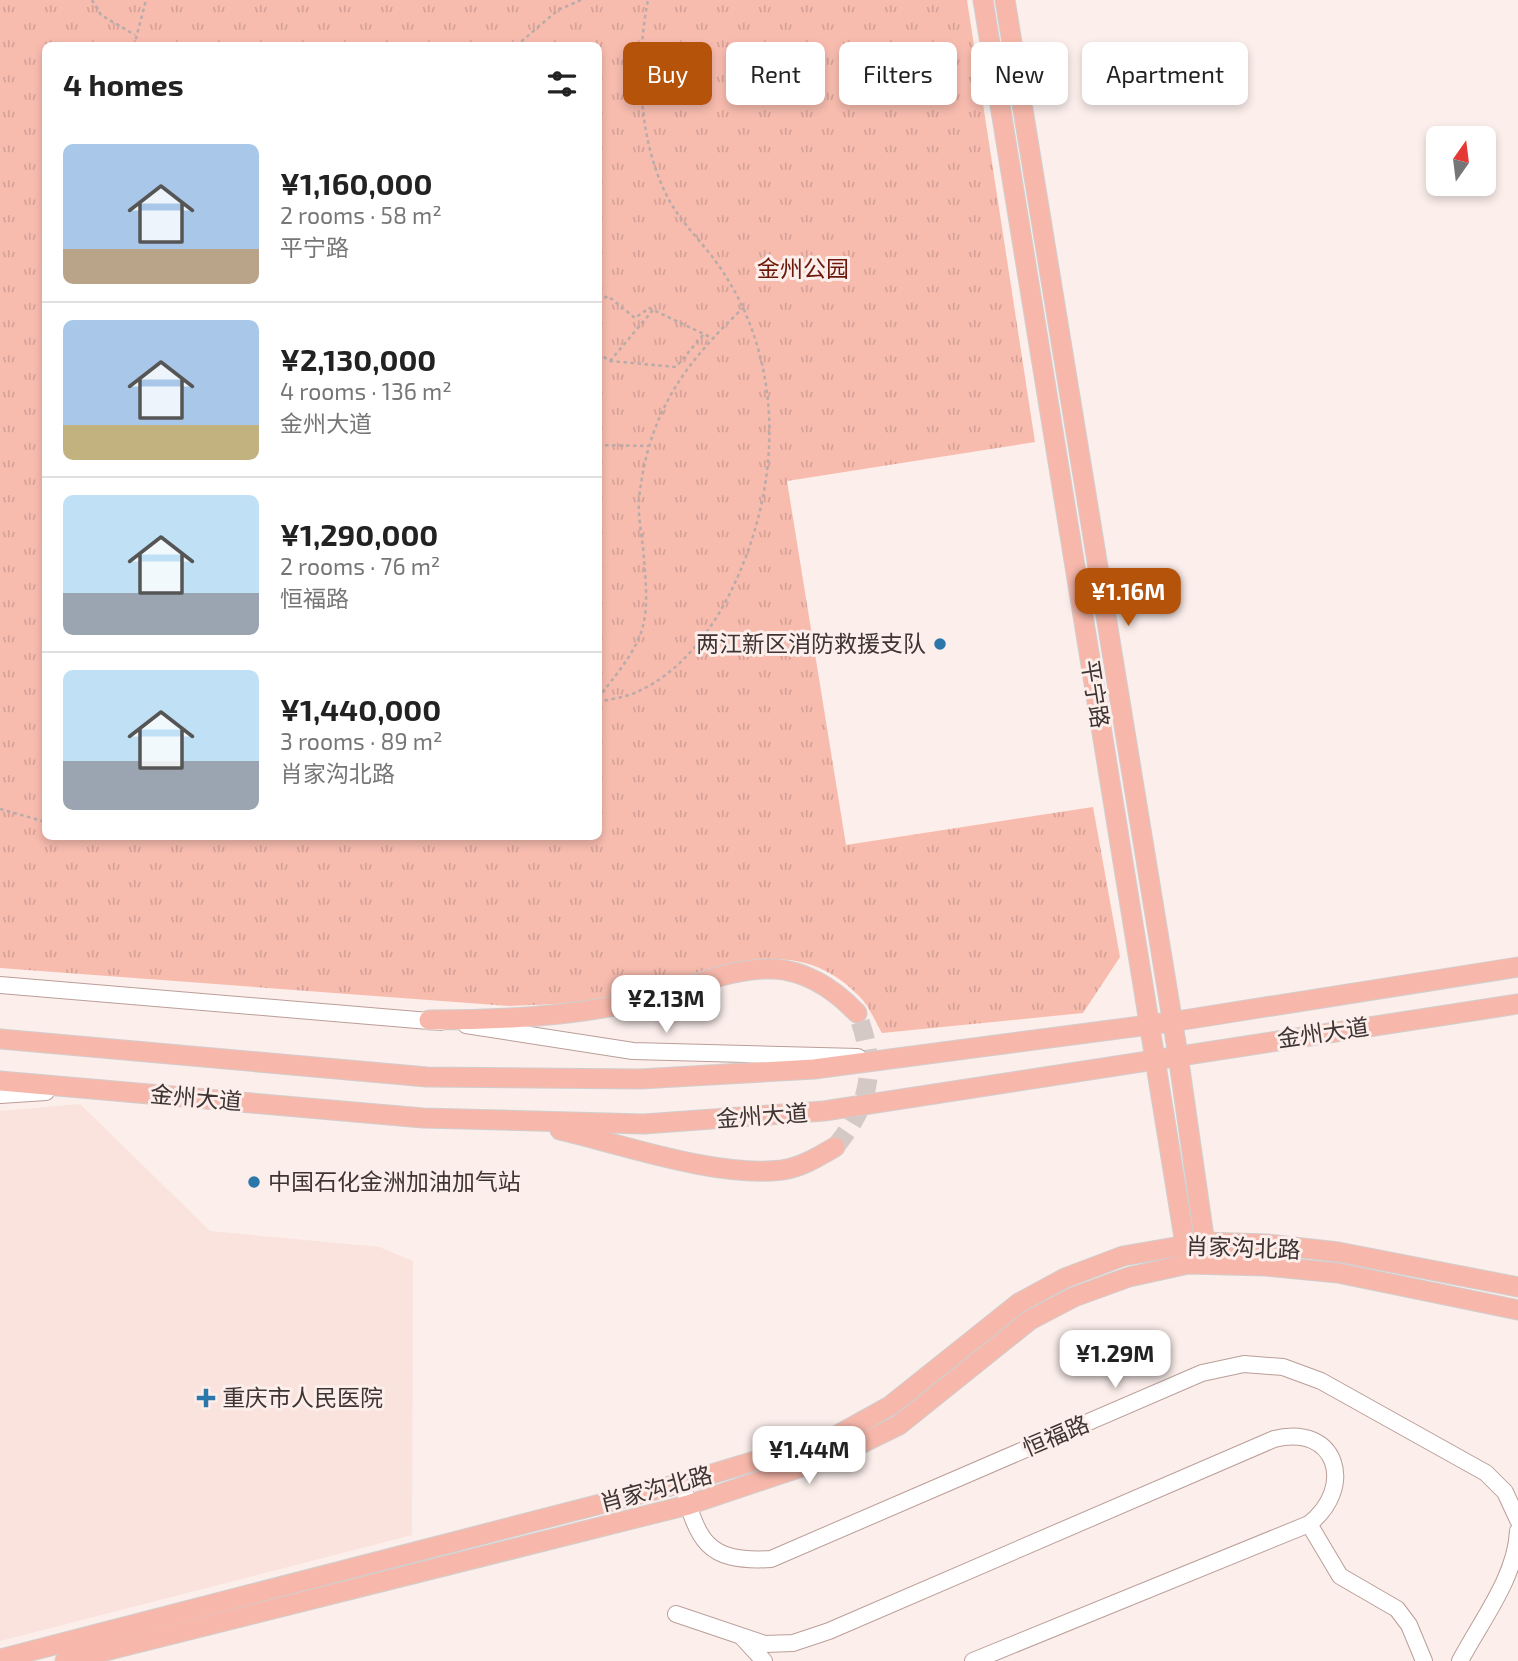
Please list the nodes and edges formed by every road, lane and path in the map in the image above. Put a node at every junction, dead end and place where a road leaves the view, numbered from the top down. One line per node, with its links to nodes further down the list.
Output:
1 (92, 0): 7 (path)
2 (146, 0): 7 (path)
3 (581, 0): 8 (path)
4 (648, 0): 11 (path)
5 (983, 0): 29 (main road, 平宁路)
6 (1005, 0): 28 (main road, 平宁路)
7 (135, 36): 9 (path)
8 (519, 41)
9 (134, 42)
10 (602, 299): 12 (path)
11 (743, 308): 14 (path); 20 (path)
12 (653, 310): 13 (path); 16 (path)
13 (704, 334): 14 (path); 16 (path)
14 (712, 338): 18 (path)
15 (602, 356): 16 (path)
16 (610, 361)
17 (602, 445): 18 (path)
18 (648, 446): 19 (path)
19 (602, 695)
20 (602, 699)
21 (0, 809): 22 (path)
22 (42, 821)
23 (1518, 967): 28 (main road, 金州大道)
24 (0, 985): 27 (street)
25 (1518, 1004): 31 (main road, 金州大道)
26 (857, 1013): 27 (main road)
27 (429, 1020): 32 (street)
28 (1171, 1022): 29 (main road, 金州大道); 31 (main road, 平宁路)
29 (1150, 1025): 32 (main road, 金州大道); 33 (main road, 平宁路)
30 (0, 1039): 32 (main road, 金州大道)
31 (1178, 1055): 33 (main road, 金州大道); 39 (main road, 平宁路)
32 (903, 1057)
33 (1156, 1058): 37 (main road, 金州大道); 40 (main road, 平宁路)
34 (0, 1081): 35 (main road, 金州大道)
35 (88, 1089): 36 (street); 37 (main road, 金州大道)
36 (0, 1095)
37 (518, 1120): 38 (main road)
38 (835, 1147)
39 (1204, 1242): 40 (main road, 肖家沟北路); 41 (main road, 平宁路); 43 (main road, 肖家沟北路)
40 (1184, 1244): 42 (main road, 平宁路); 45 (main road, 肖家沟北路)
41 (1208, 1263): 42 (main road, 肖家沟北路); 44 (main road, 肖家沟北路)
42 (1188, 1264): 46 (main road, 肖家沟北路)
43 (1518, 1287)
44 (1518, 1310)
45 (682, 1483): 46 (street, 恒福路); 52 (main road, 肖家沟北路)
46 (688, 1505): 47 (street, 恒福路); 53 (main road, 肖家沟北路)
47 (1518, 1520)
48 (1309, 1524): 51 (street); 55 (street); 56 (street)
49 (1518, 1531): 57 (street)
50 (676, 1614): 51 (street)
51 (741, 1636): 54 (street)
52 (0, 1659)
53 (65, 1661)
54 (764, 1661)
55 (973, 1661)
56 (1424, 1661)
57 (1460, 1661)

